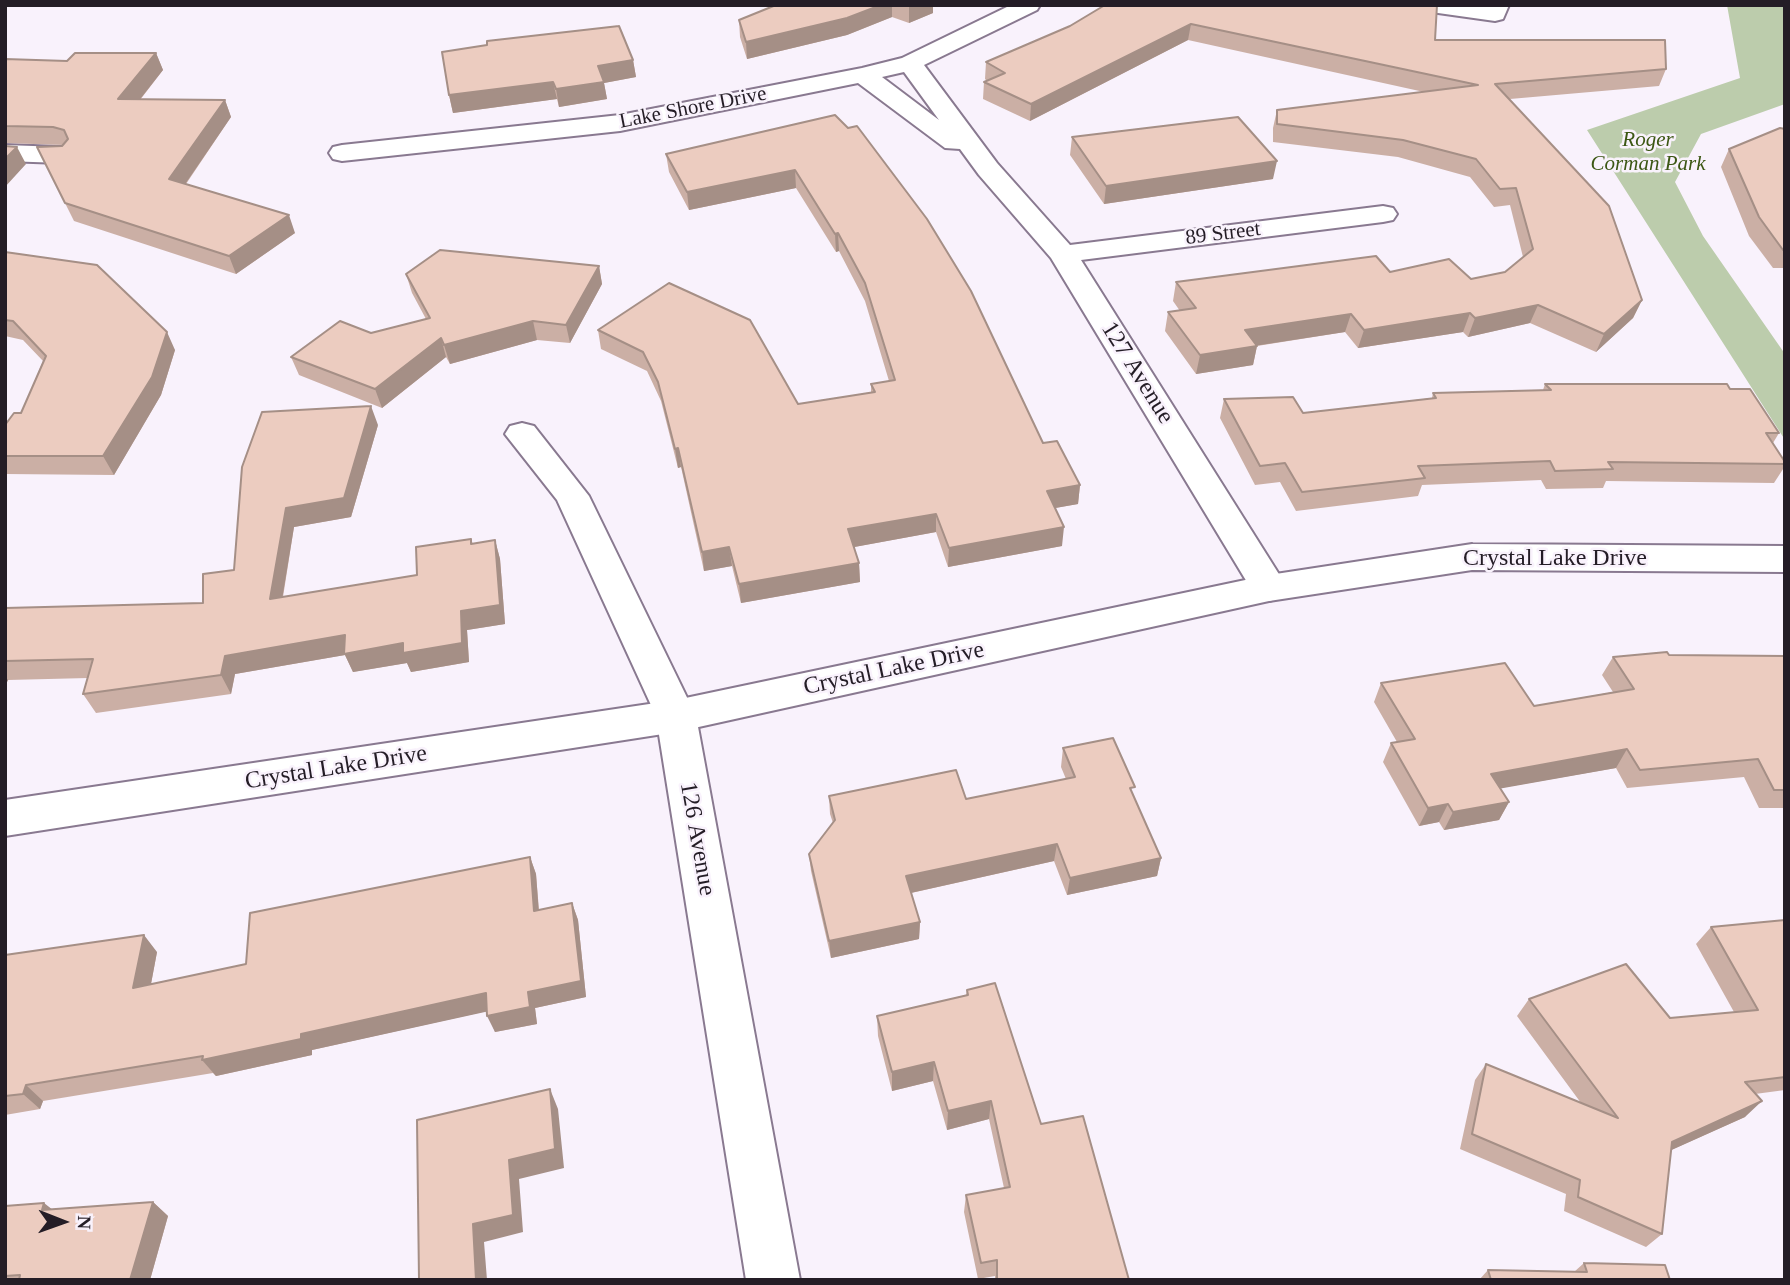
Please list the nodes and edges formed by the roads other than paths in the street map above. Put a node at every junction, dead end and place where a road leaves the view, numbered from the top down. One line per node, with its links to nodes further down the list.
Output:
1 (1029, 5): 4 (street, Lake Shore Drive)
2 (1431, 5): 3 (street)
3 (1496, 9)
4 (910, 63): 5 (street, Lake Shore Drive); 9 (street, 127 Avenue)
5 (863, 75): 7 (street, Lake Shore Drive); 9 (street, 127 Avenue)
6 (5, 153): 8 (street)
7 (342, 153)
8 (61, 155)
9 (988, 169): 11 (street, 127 Avenue)
10 (1383, 214): 11 (street, 89 Street)
11 (1063, 254): 14 (street, 127 Avenue)
12 (522, 435): 15 (street, 126 Avenue)
13 (1785, 559): 14 (street, Crystal Lake Drive)
14 (1269, 588): 15 (street, Crystal Lake Drive)
15 (676, 716): 16 (street, Crystal Lake Drive); 17 (street, 126 Avenue)
16 (5, 818)
17 (773, 1280)

